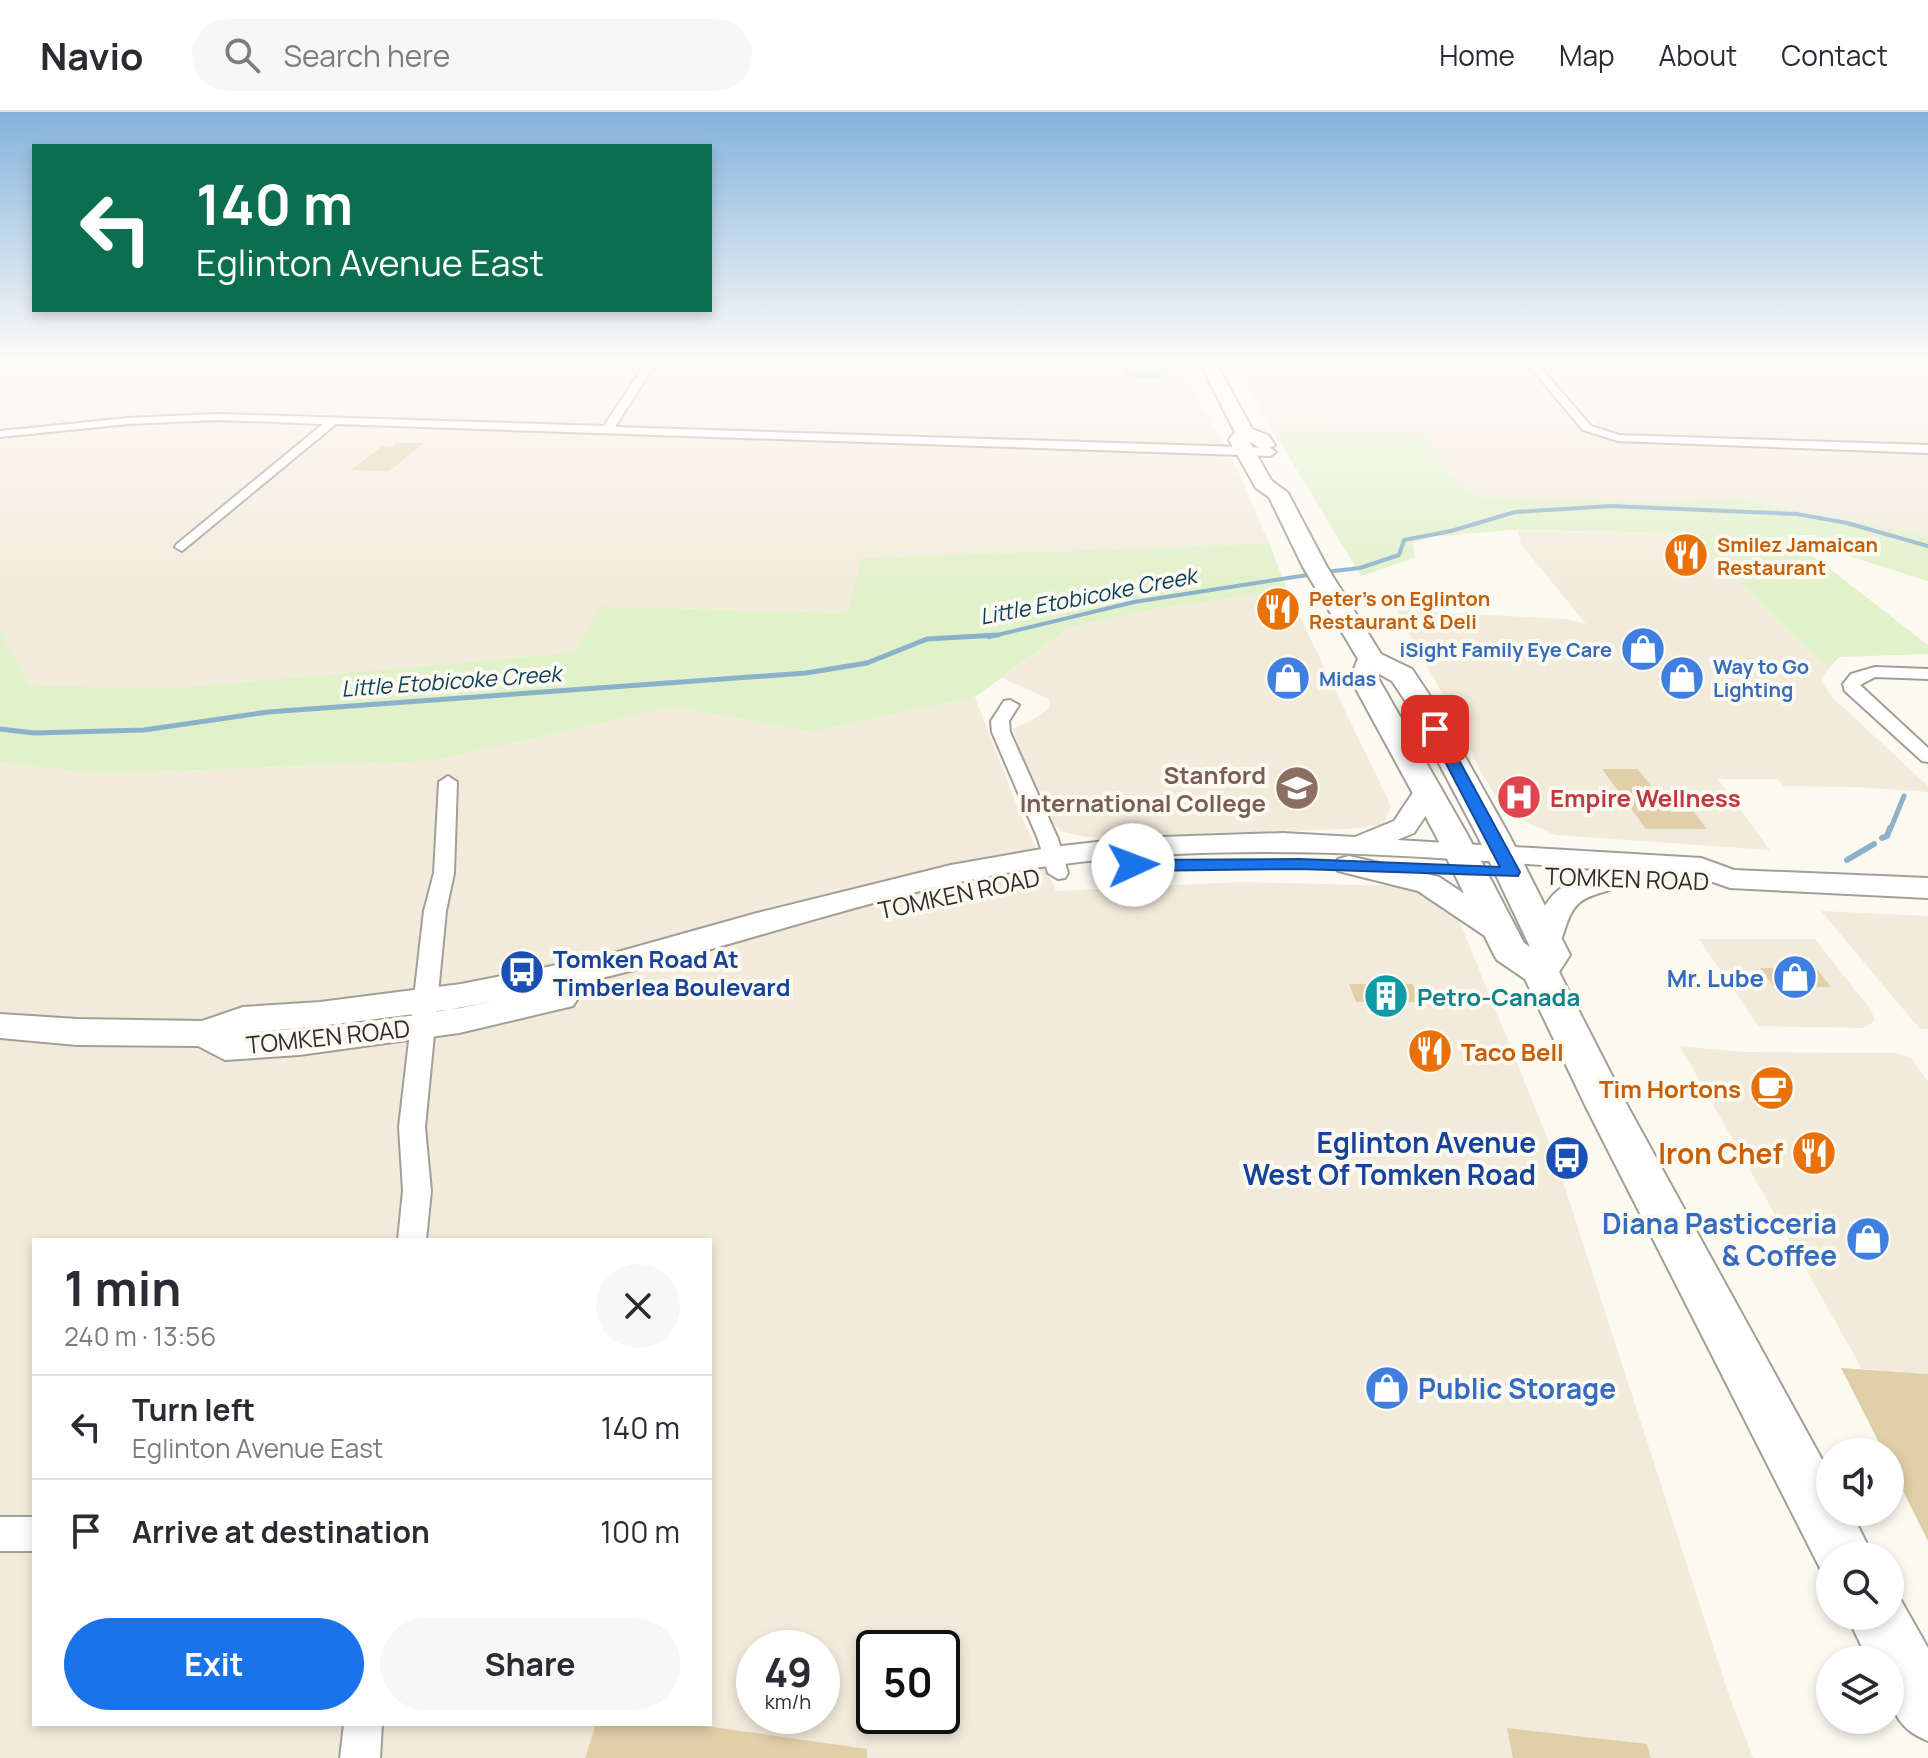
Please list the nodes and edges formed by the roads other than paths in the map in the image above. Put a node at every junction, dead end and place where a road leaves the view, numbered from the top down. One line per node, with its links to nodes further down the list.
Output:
1 (313, 438): 8 (street)
2 (1023, 438): 5 (street)
3 (1244, 438): 5 (main road)
4 (1617, 438): 6 (street)
5 (1246, 442): 7 (main road); 7 (main road)
6 (1928, 449)
7 (1278, 493): 9 (main road)
8 (182, 547)
9 (1371, 659): 14 (main road); 18 (main road)
10 (1928, 674): 12 (street)
11 (1010, 705): 17 (street)
12 (1928, 757)
13 (448, 782): 24 (street)
14 (1428, 791): 15 (main road); 16 (main road)
15 (1351, 855): 16 (main road, TOMKEN ROAD); 17 (main road, TOMKEN ROAD); 22 (main road)
16 (1464, 860): 18 (main road, TOMKEN ROAD); 22 (main road)
17 (1055, 864): 24 (main road, TOMKEN ROAD)
18 (1507, 864): 19 (main road, TOMKEN ROAD); 20 (main road, TOMKEN ROAD); 23 (main road)
19 (1730, 879): 20 (main road, TOMKEN ROAD); 21 (main road, TOMKEN ROAD)
20 (1608, 880): 23 (main road)
21 (1928, 888)
22 (1499, 931): 23 (main road)
23 (1542, 957): 29 (main road)
24 (425, 1013): 25 (main road, TOMKEN ROAD); 26 (street)
25 (0, 1026)
26 (412, 1238)
27 (0, 1534): 28 (street)
28 (32, 1534)
29 (1837, 1542)
30 (1885, 1630): 31 (main road)
31 (1928, 1710)
32 (363, 1726): 33 (street)
33 (360, 1758)

